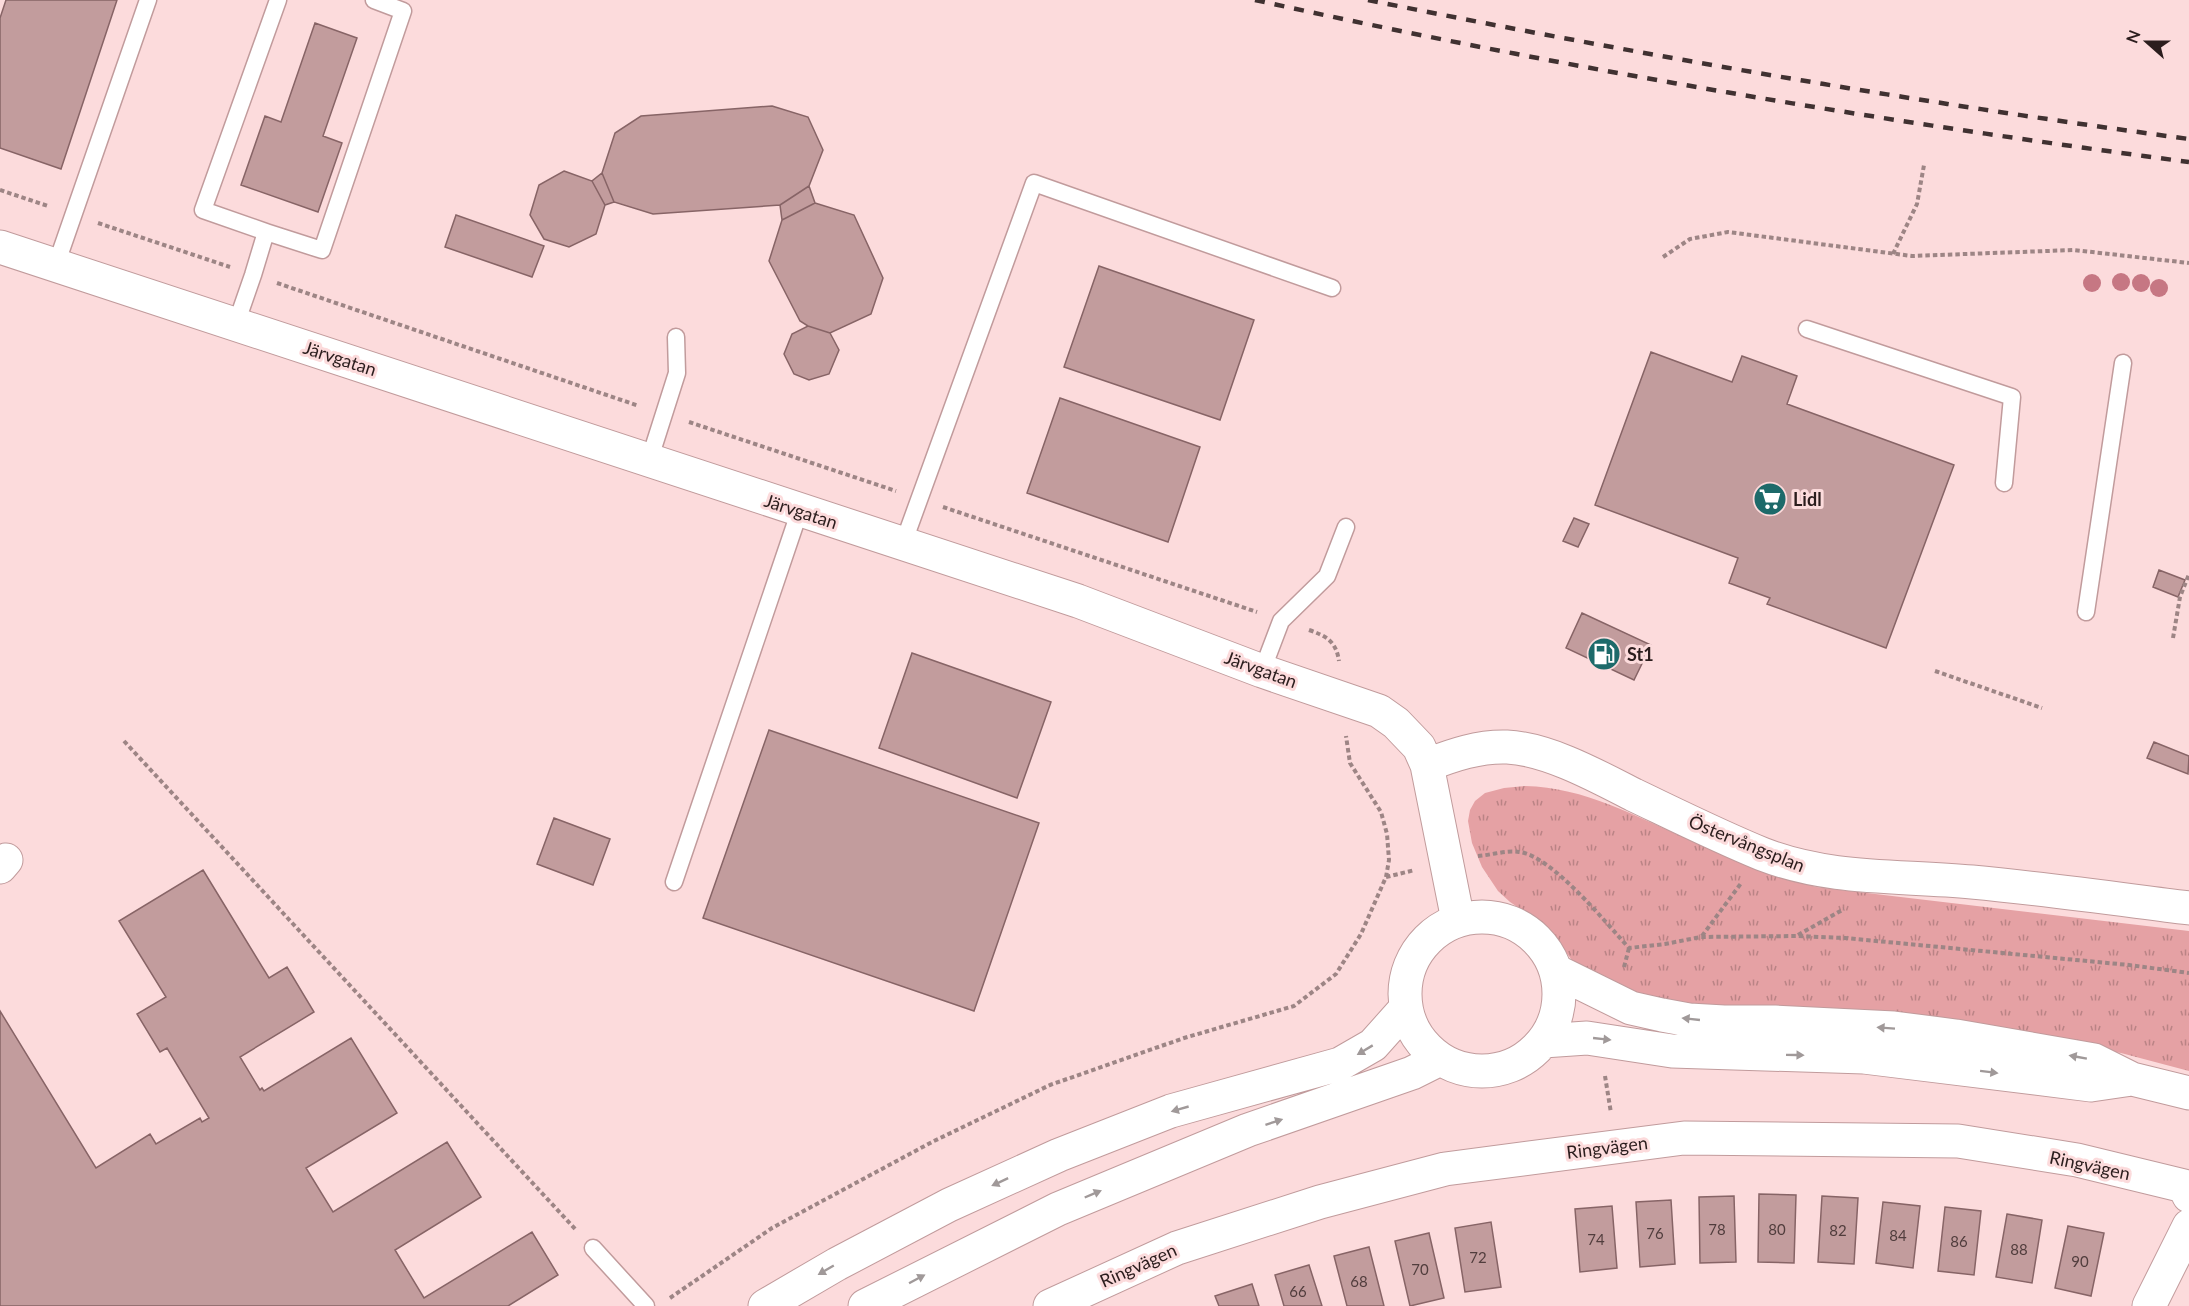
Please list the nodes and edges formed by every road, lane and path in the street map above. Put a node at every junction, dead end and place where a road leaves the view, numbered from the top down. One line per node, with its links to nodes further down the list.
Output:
1 (148, 0): 10 (lane)
2 (278, 0): 5 (lane)
3 (374, 0): 5 (lane)
4 (1924, 165): 7 (path)
5 (266, 232): 12 (lane)
6 (0, 247): 10 (street, Järvgatan)
7 (1893, 254): 8 (path); 9 (path)
8 (1663, 256)
9 (2189, 263)
10 (56, 266): 12 (street, Järvgatan)
11 (1332, 288): 20 (lane)
12 (236, 324): 16 (street, Järvgatan)
13 (1807, 329): 17 (lane)
14 (676, 338): 16 (lane)
15 (2123, 363): 22 (lane)
16 (648, 461): 18 (street, Järvgatan)
17 (2004, 483)
18 (800, 510): 20 (street, Järvgatan); 34 (lane)
19 (1346, 527): 24 (lane)
20 (903, 544): 24 (street, Järvgatan)
21 (2189, 574): 23 (path)
22 (2086, 612)
23 (2173, 638)
24 (1262, 671): 29 (street, Järvgatan)
25 (1935, 671): 26 (path)
26 (2042, 708)
27 (1345, 729): 33 (path)
28 (124, 741): 47 (path)
29 (1427, 765): 30 (street, Östervångsplan); 36 (street, Järvgatan)
30 (1763, 854): 35 (street, Östervångsplan); 37 (path)
31 (1476, 857): 37 (path)
32 (1415, 870): 33 (path)
33 (1386, 877): 48 (path)
34 (675, 882)
35 (2189, 908)
36 (1458, 920): 38 (street); 40 (street)
37 (1701, 937): 39 (path)
38 (1556, 971): 41 (street); 43 (street, one-way to 38)
39 (2189, 973)
40 (1406, 1008): 42 (street); 50 (street, one-way to 50)
41 (1543, 1041): 42 (street); 43 (street, one-way to 43)
42 (1440, 1059): 51 (street, one-way to 42)
43 (2132, 1079): 44 (street)
44 (2189, 1093)
45 (2187, 1191): 52 (street, Ringvägen)
46 (2189, 1226): 53 (street)
47 (593, 1248): 49 (lane)
48 (667, 1300)
49 (646, 1306)
50 (765, 1306)
51 (865, 1306)
52 (1050, 1306)
53 (2149, 1306)

